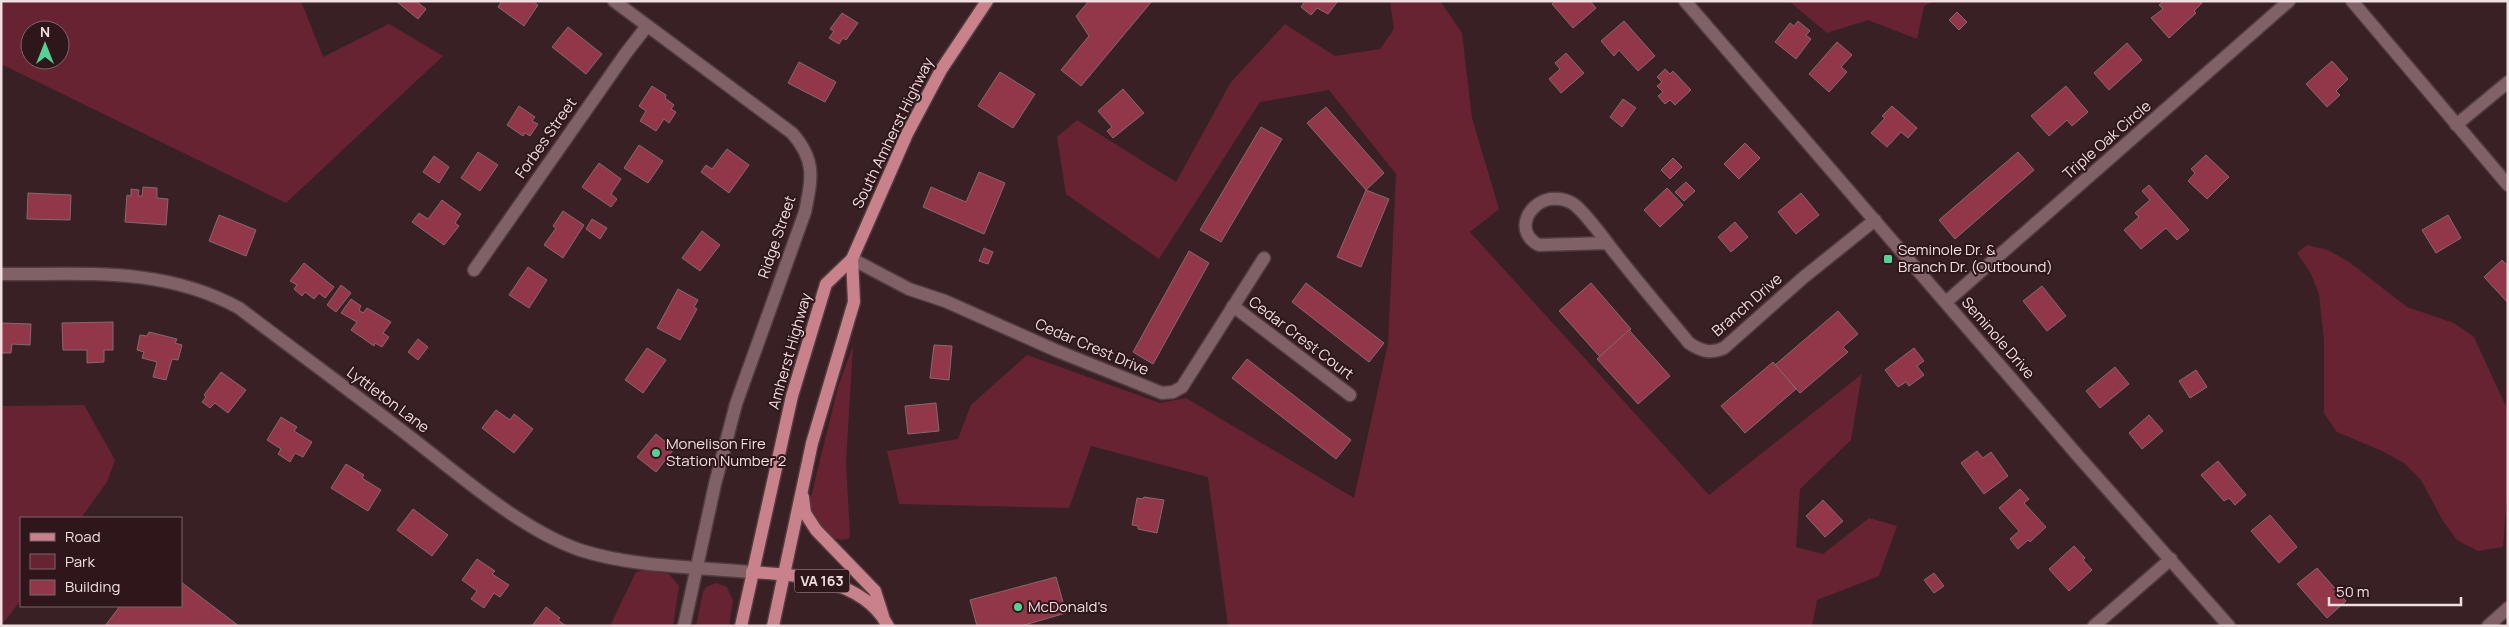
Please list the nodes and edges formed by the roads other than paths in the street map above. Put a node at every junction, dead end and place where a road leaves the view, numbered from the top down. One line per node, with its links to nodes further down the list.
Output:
1 (614, 1): 6 (street, Ridge Street)
2 (987, 1): 13 (main road, South Amherst Highway)
3 (1685, 1): 10 (street, Seminole Drive)
4 (2289, 1): 16 (street, Triple Oak Circle)
5 (2352, 1): 8 (street)
6 (647, 26): 14 (street, Forbes Street); 21 (street, Ridge Street)
7 (2508, 82): 8 (street)
8 (2456, 125): 9 (street)
9 (2508, 185)
10 (1875, 220): 11 (street, Branch Drive); 16 (street, Seminole Drive)
11 (1607, 243): 11 (street, Branch Drive)
12 (1264, 258): 17 (street, Cedar Crest Drive)
13 (852, 259): 17 (street, Cedar Crest Drive); 19 (main road); 22 (main road, Amherst Highway)
14 (474, 270)
15 (1, 274): 21 (street, Lyttleton Lane)
16 (1946, 302): 20 (street, Seminole Drive)
17 (1232, 306): 18 (street, Cedar Crest Court)
18 (1350, 395)
19 (802, 485): 23 (main road); 25 (main road)
20 (2171, 559): 29 (street); 30 (street, Seminole Drive)
21 (696, 567): 22 (street, Lyttleton Lane); 26 (street, Ridge Street)
22 (752, 572): 23 (main road, VA 163); 27 (main road, Amherst Highway)
23 (785, 574): 25 (main road, VA 163); 28 (main road)
24 (2508, 608): 31 (street)
25 (885, 621)
26 (684, 626)
27 (741, 626)
28 (773, 626)
29 (2094, 626)
30 (2229, 626)
31 (2488, 626)

